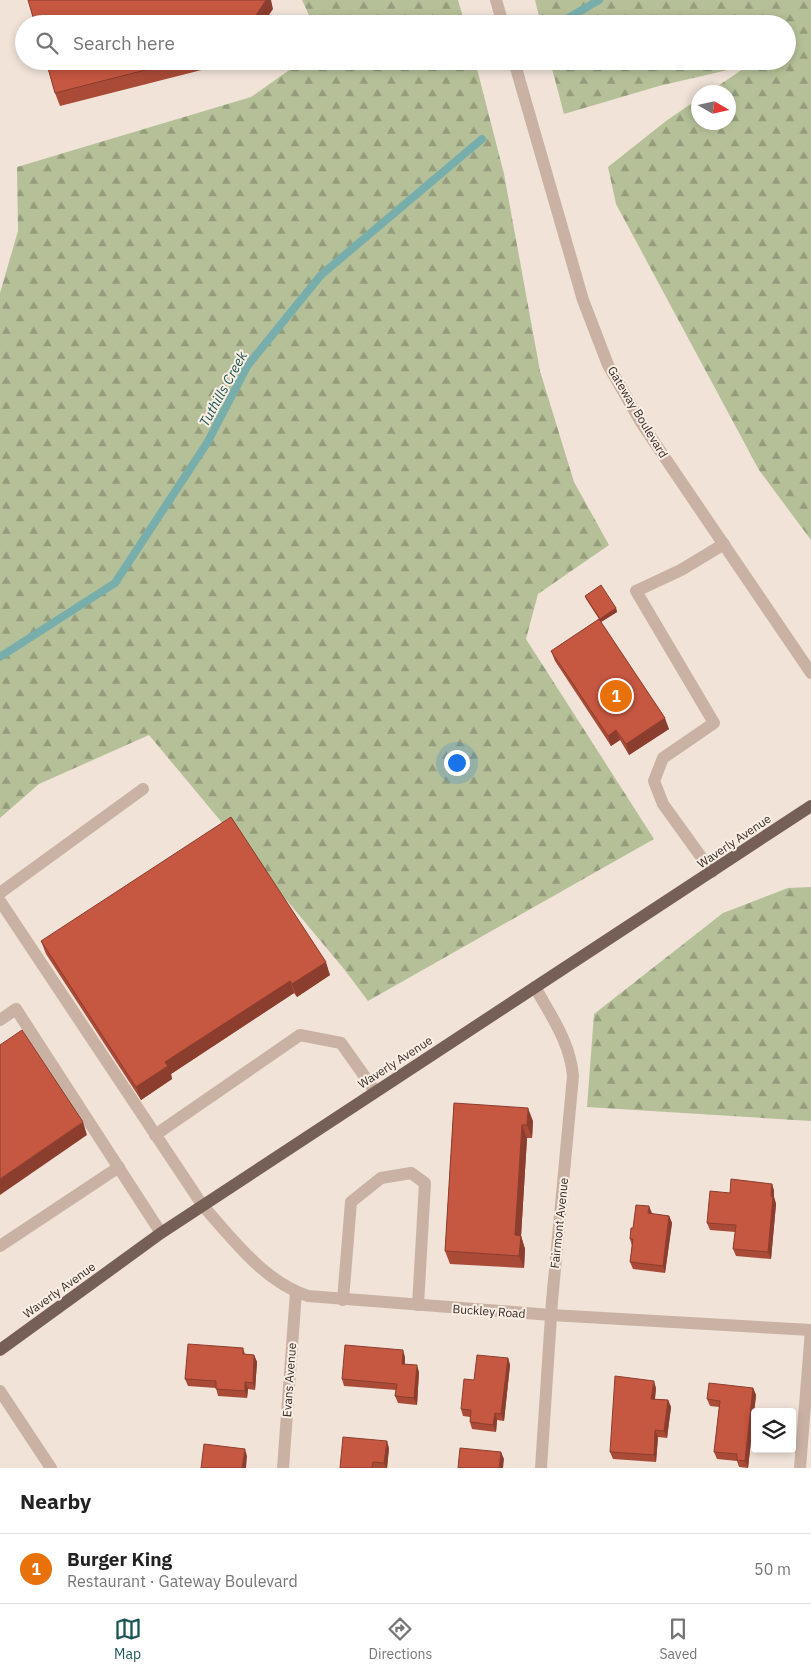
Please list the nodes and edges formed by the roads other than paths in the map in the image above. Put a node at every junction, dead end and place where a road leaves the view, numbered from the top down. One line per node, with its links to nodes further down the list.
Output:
1 (496, 0): 2 (street)
2 (500, 15)
3 (517, 70): 4 (street, Gateway Boulevard)
4 (724, 544): 5 (street, Gateway Boulevard); 8 (street)
5 (811, 673)
6 (143, 789): 9 (street)
7 (811, 806): 8 (main road, Waverly Avenue)
8 (712, 872): 11 (main road, Waverly Avenue)
9 (0, 893)
10 (0, 901): 14 (street, Buckley Road)
11 (535, 987): 13 (main road, Waverly Avenue); 22 (street, Fairmont Avenue)
12 (0, 1020): 15 (street)
13 (375, 1091): 14 (street); 16 (main road, Waverly Avenue)
14 (156, 1135): 16 (street, Buckley Road)
15 (118, 1167): 17 (street); 18 (street)
16 (203, 1206): 17 (main road, Waverly Avenue); 19 (street, Buckley Road)
17 (161, 1233): 24 (main road, Waverly Avenue)
18 (0, 1246)
19 (296, 1292): 20 (street, Buckley Road); 27 (street, Evans Avenue)
20 (343, 1300): 21 (street, Buckley Road); 21 (street)
21 (418, 1305): 22 (street, Buckley Road)
22 (551, 1315): 23 (street, Buckley Road); 28 (street, Fairmont Avenue)
23 (811, 1330): 29 (street)
24 (0, 1350)
25 (0, 1391): 26 (street)
26 (51, 1468)
27 (283, 1468)
28 (541, 1468)
29 (800, 1468)

